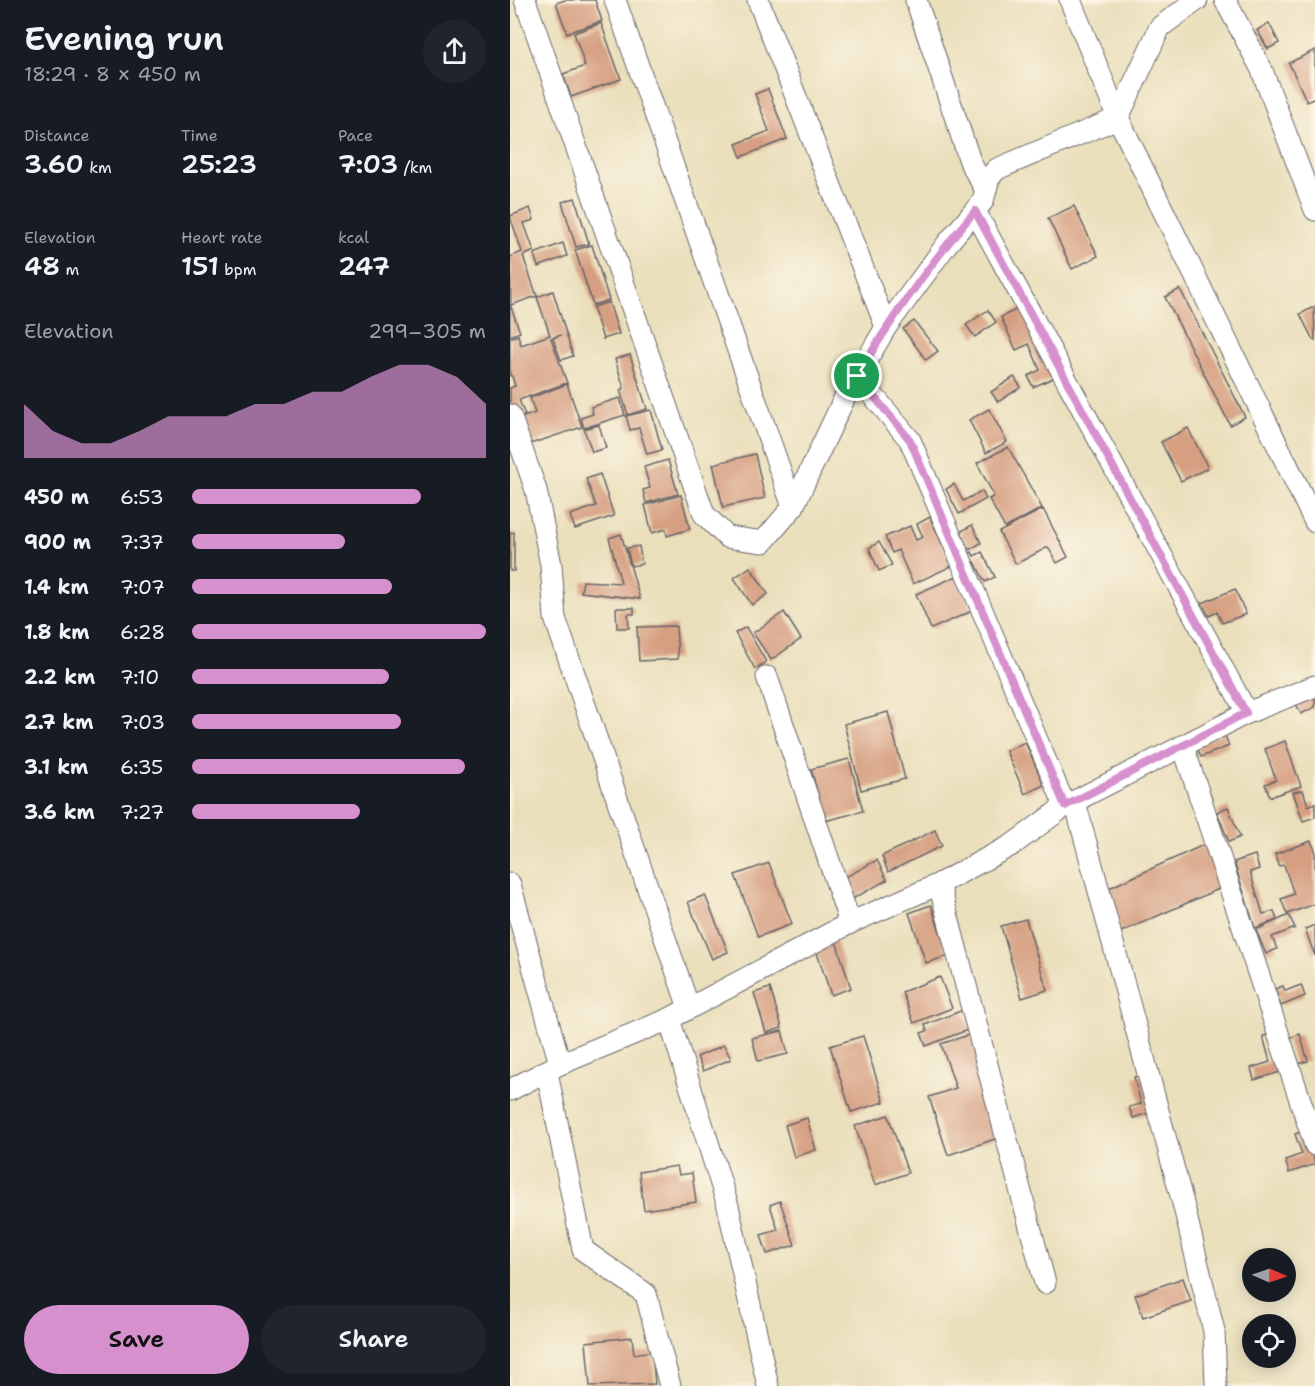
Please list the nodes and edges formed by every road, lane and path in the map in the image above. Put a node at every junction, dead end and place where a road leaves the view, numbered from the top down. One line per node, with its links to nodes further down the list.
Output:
1 (525, 0): 15 (street)
2 (615, 0): 15 (street)
3 (758, 0): 12 (street)
4 (916, 0): 9 (street)
5 (1070, 0): 8 (street)
6 (1197, 0): 8 (street)
7 (1225, 0): 10 (street)
8 (1118, 118): 9 (street); 16 (street)
9 (986, 190): 11 (street)
10 (1315, 210)
11 (975, 211): 12 (street); 19 (street)
12 (886, 327): 13 (street)
13 (857, 376): 15 (street); 21 (street)
14 (510, 415): 25 (street)
15 (793, 507)
16 (1315, 522)
17 (767, 677): 24 (street)
18 (1315, 686): 19 (street)
19 (1246, 713): 20 (street)
20 (1183, 746): 21 (street); 29 (street)
21 (1070, 804): 23 (street); 33 (street)
22 (510, 884): 27 (street)
23 (939, 884): 24 (street); 30 (street)
24 (850, 923): 25 (street)
25 (689, 1008): 26 (street)
26 (669, 1019): 27 (street); 32 (street)
27 (553, 1068): 28 (street); 31 (street)
28 (510, 1090)
29 (1315, 1145)
30 (1046, 1283)
31 (670, 1386)
32 (768, 1386)
33 (1216, 1386)

